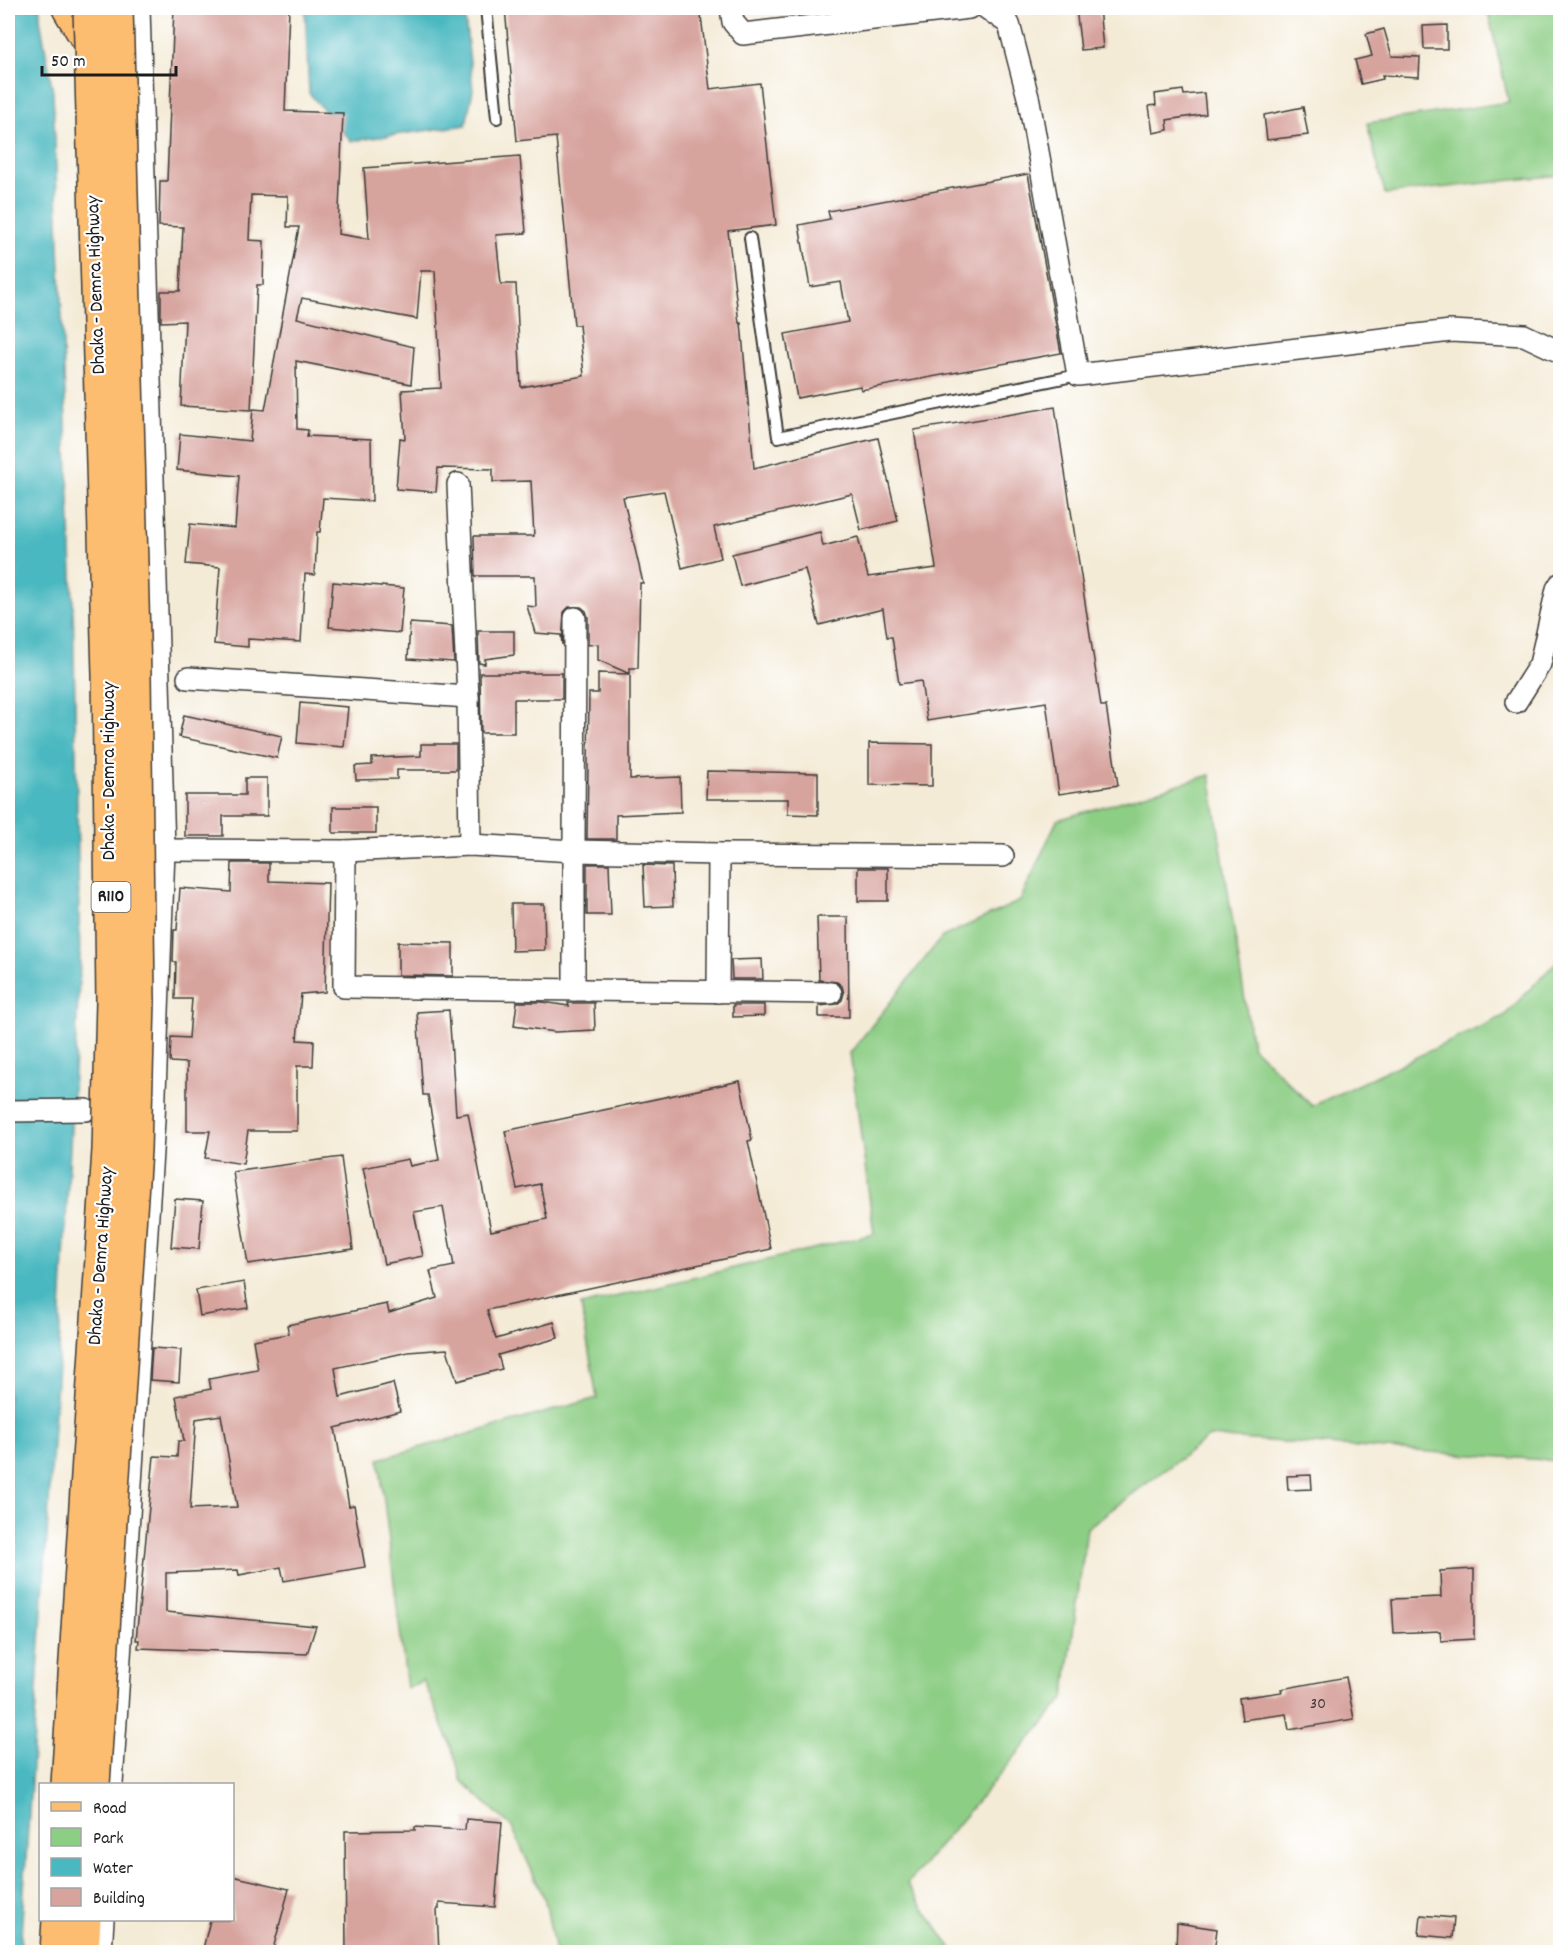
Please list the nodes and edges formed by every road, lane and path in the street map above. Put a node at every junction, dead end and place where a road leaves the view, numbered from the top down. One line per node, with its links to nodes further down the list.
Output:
1 (69, 8): 9 (main road)
2 (90, 8): 9 (main road, Dhaka - Demra Highway / R110, bridge)
3 (116, 8): 32 (main road, Dhaka - Demra Highway / R110, bridge)
4 (139, 8): 21 (street)
5 (486, 8): 10 (lane)
6 (731, 8): 7 (street)
7 (969, 8)
8 (986, 8): 13 (street)
9 (90, 43): 31 (main road, Dhaka - Demra Highway / R110, bridge)
10 (497, 118)
11 (750, 238): 13 (lane)
12 (1560, 352): 13 (street)
13 (1078, 375)
14 (458, 483): 18 (street)
15 (1560, 584): 19 (street)
16 (575, 618): 23 (street)
17 (188, 678): 18 (street)
18 (468, 697): 20 (street)
19 (1516, 702)
20 (470, 844): 22 (street); 23 (street)
21 (164, 850): 22 (street); 30 (street)
22 (345, 851): 26 (street)
23 (574, 851): 24 (street); 26 (street)
24 (719, 854): 25 (street); 27 (street)
25 (1003, 856)
26 (573, 990): 27 (street)
27 (718, 992): 28 (street)
28 (831, 993)
29 (8, 1111): 30 (street)
30 (154, 1112): 33 (street)
31 (68, 1783)
32 (93, 1783)
33 (112, 1783)
34 (59, 1921): 37 (main road)
35 (84, 1921): 38 (main road)
36 (103, 1921): 39 (street)
37 (57, 1953)
38 (82, 1953)
39 (101, 1953)

